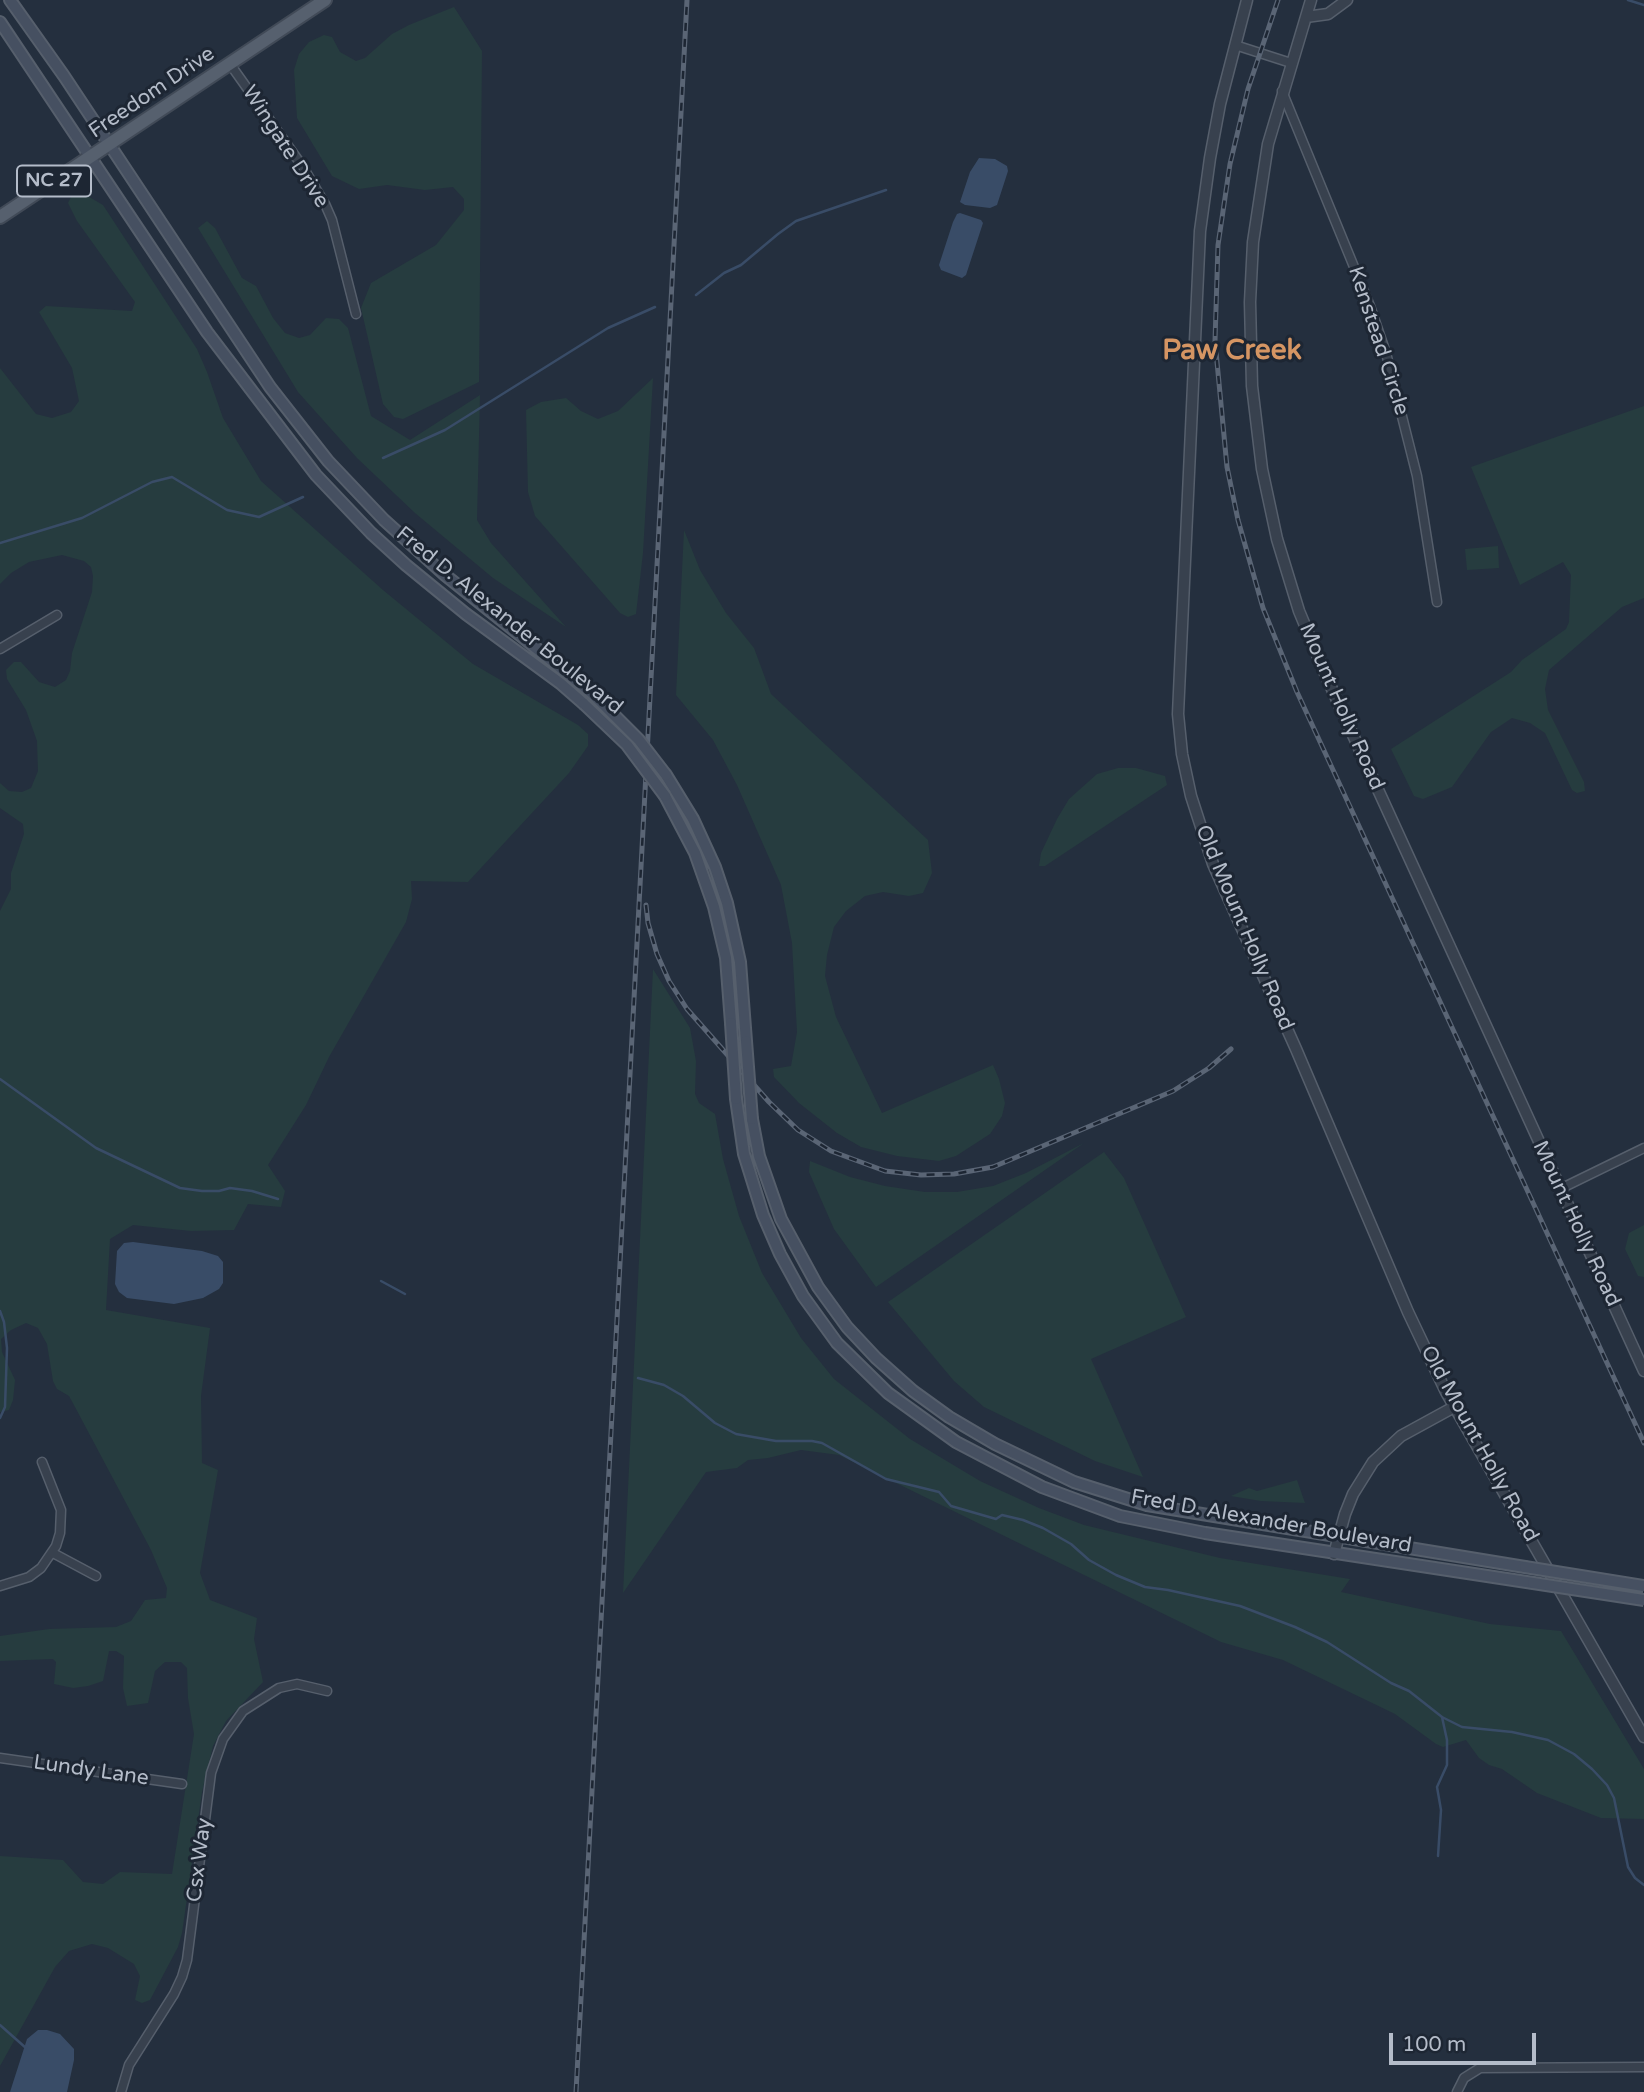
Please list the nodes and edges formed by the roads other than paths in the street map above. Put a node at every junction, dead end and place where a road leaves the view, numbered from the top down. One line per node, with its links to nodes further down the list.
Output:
1 (10, 0): 12 (main road, Fred D. Alexander Boulevard)
2 (325, 0): 10 (main road, Freedom Drive / NC 27)
3 (1247, 0): 8 (street, Old Mount Holly Road)
4 (1311, 0): 6 (street, Mount Holly Road)
5 (1347, 0): 6 (street)
6 (1306, 17): 9 (street, Mount Holly Road)
7 (0, 22): 13 (main road, Fred D. Alexander Boulevard)
8 (1235, 45): 9 (street); 22 (street, Old Mount Holly Road)
9 (1291, 63): 11 (street, Mount Holly Road)
10 (230, 64): 12 (main road, Freedom Drive / NC 27); 15 (street, Wingate Drive)
11 (1282, 91): 16 (street, Kenstead Circle); 20 (street, Mount Holly Road)
12 (109, 145): 13 (main road, Freedom Drive / NC 27); 24 (main road, Fred D. Alexander Boulevard, bridge)
13 (91, 157): 14 (main road, Freedom Drive / NC 27); 26 (main road, Fred D. Alexander Boulevard, bridge)
14 (0, 217)
15 (356, 314)
16 (1437, 602)
17 (57, 615): 18 (street)
18 (0, 649)
19 (1644, 1148): 20 (street)
20 (1560, 1189): 21 (street, Mount Holly Road)
21 (1644, 1371)
22 (1454, 1406): 24 (street); 32 (street, Old Mount Holly Road)
23 (42, 1462): 25 (street)
24 (1338, 1536): 26 (street); 29 (main road, Fred D. Alexander Boulevard, bridge)
25 (53, 1553): 27 (street); 28 (street)
26 (1334, 1554): 30 (main road, Fred D. Alexander Boulevard, bridge)
27 (96, 1576)
28 (0, 1586)
29 (1644, 1586)
30 (1644, 1600)
31 (327, 1691): 36 (street, Csx Way)
32 (1644, 1737)
33 (0, 1758): 34 (street, Lundy Lane)
34 (182, 1784)
35 (1644, 2067): 37 (street)
36 (121, 2092)
37 (1457, 2092)

